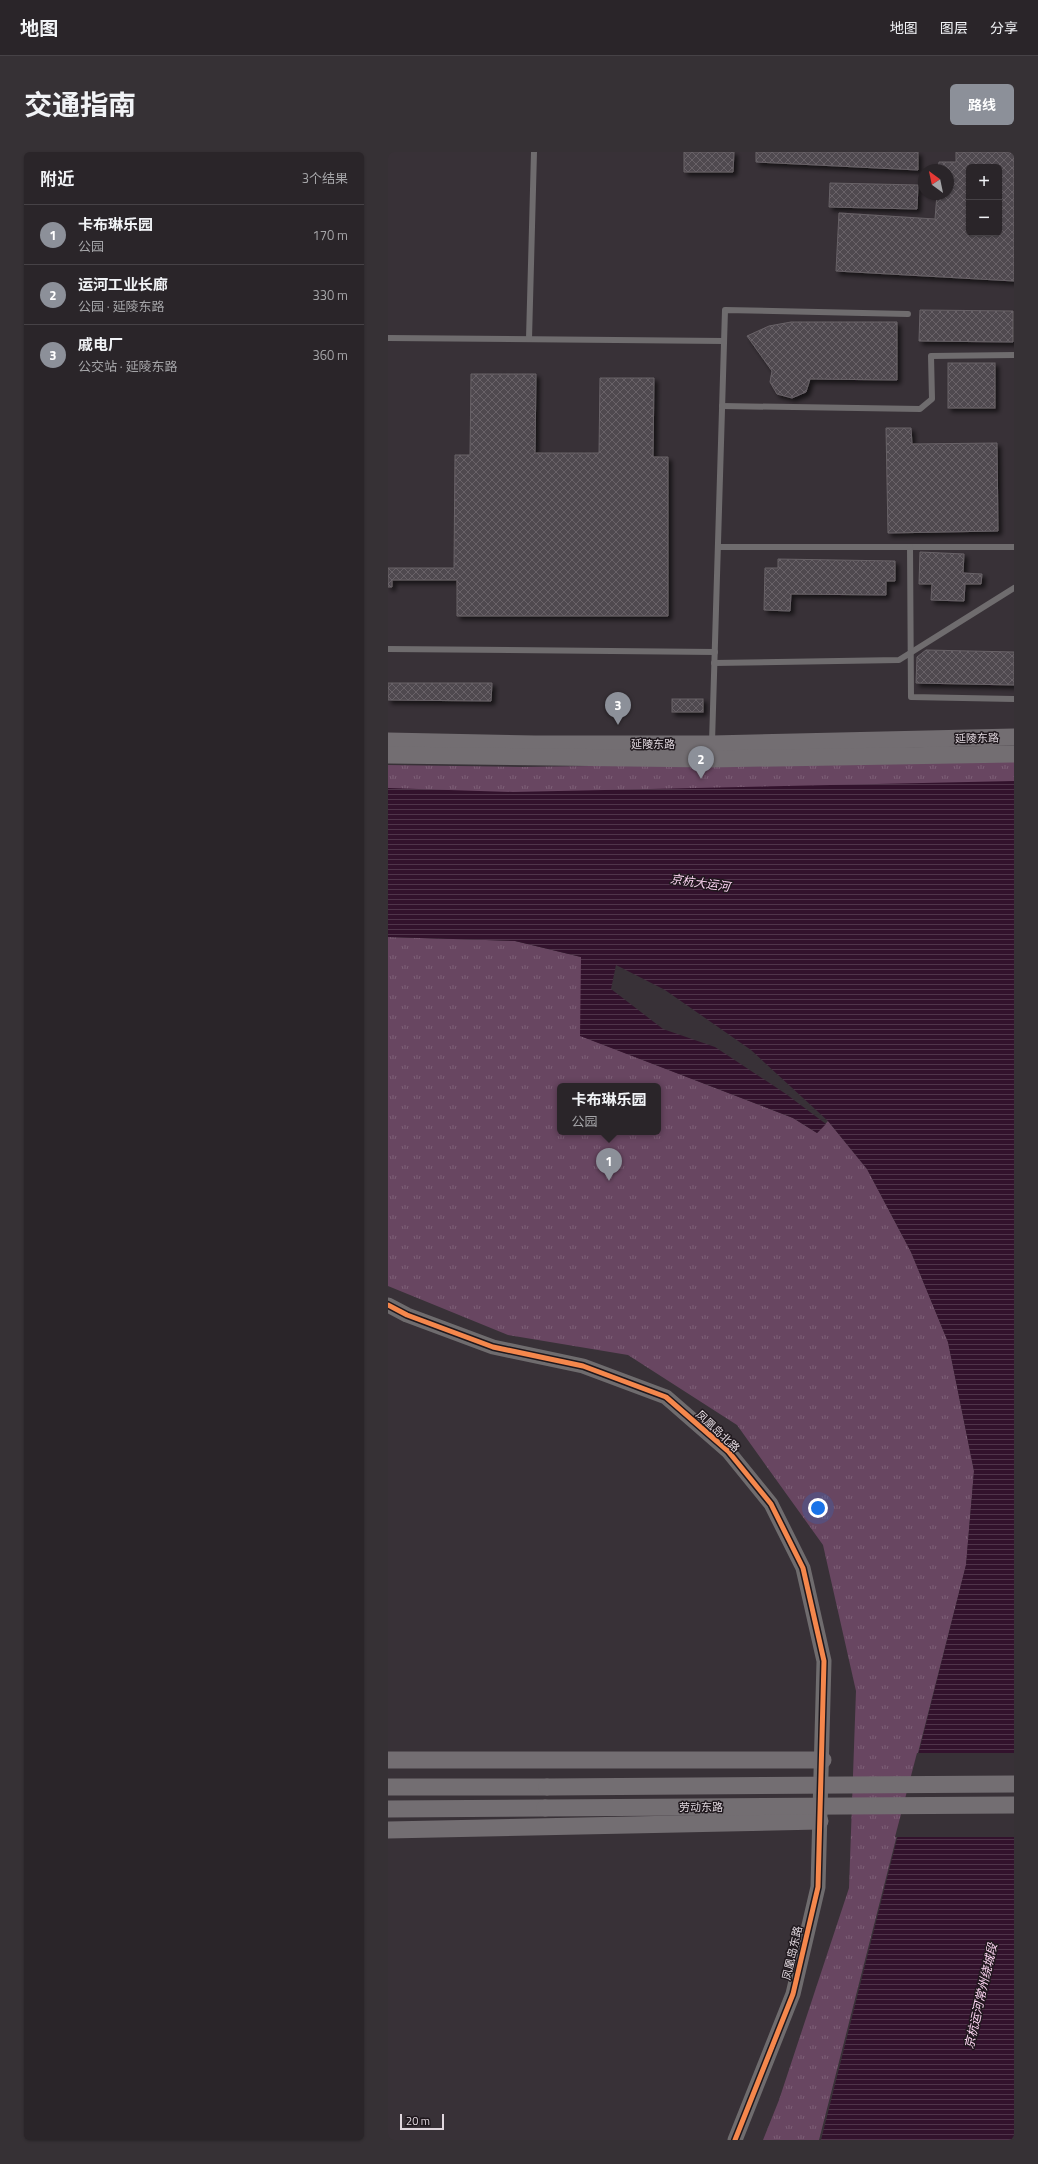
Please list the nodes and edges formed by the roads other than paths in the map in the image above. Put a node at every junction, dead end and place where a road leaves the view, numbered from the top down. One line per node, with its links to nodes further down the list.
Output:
1 (534, 152): 4 (lane)
2 (908, 314): 5 (lane)
3 (388, 338): 4 (lane)
4 (529, 339): 5 (lane)
5 (724, 341): 7 (lane)
6 (1014, 355): 7 (lane)
7 (722, 406): 8 (lane)
8 (718, 546): 9 (lane); 13 (lane)
9 (910, 547): 10 (lane); 14 (lane)
10 (1014, 547)
11 (1014, 588): 14 (lane)
12 (388, 649): 13 (lane)
13 (715, 652): 15 (lane)
14 (910, 653): 15 (lane); 16 (lane)
15 (714, 663): 19 (lane)
16 (1014, 698)
17 (1014, 738): 19 (main road, 延陵东路)
18 (388, 741): 19 (main road, 延陵东路)
19 (712, 744)
20 (1014, 754): 21 (main road, 延陵东路)
21 (388, 755)
22 (388, 1304): 24 (street, 凤凰岛北路)
23 (388, 1760): 24 (main road)
24 (822, 1760): 29 (street, 凤凰岛东路)
25 (1014, 1784): 26 (main road, 劳动东路, bridge)
26 (388, 1787)
27 (1014, 1805): 28 (main road, 劳动东路, bridge)
28 (388, 1809)
29 (820, 1821): 30 (main road); 31 (street, 凤凰岛东路)
30 (388, 1830)
31 (735, 2140)

